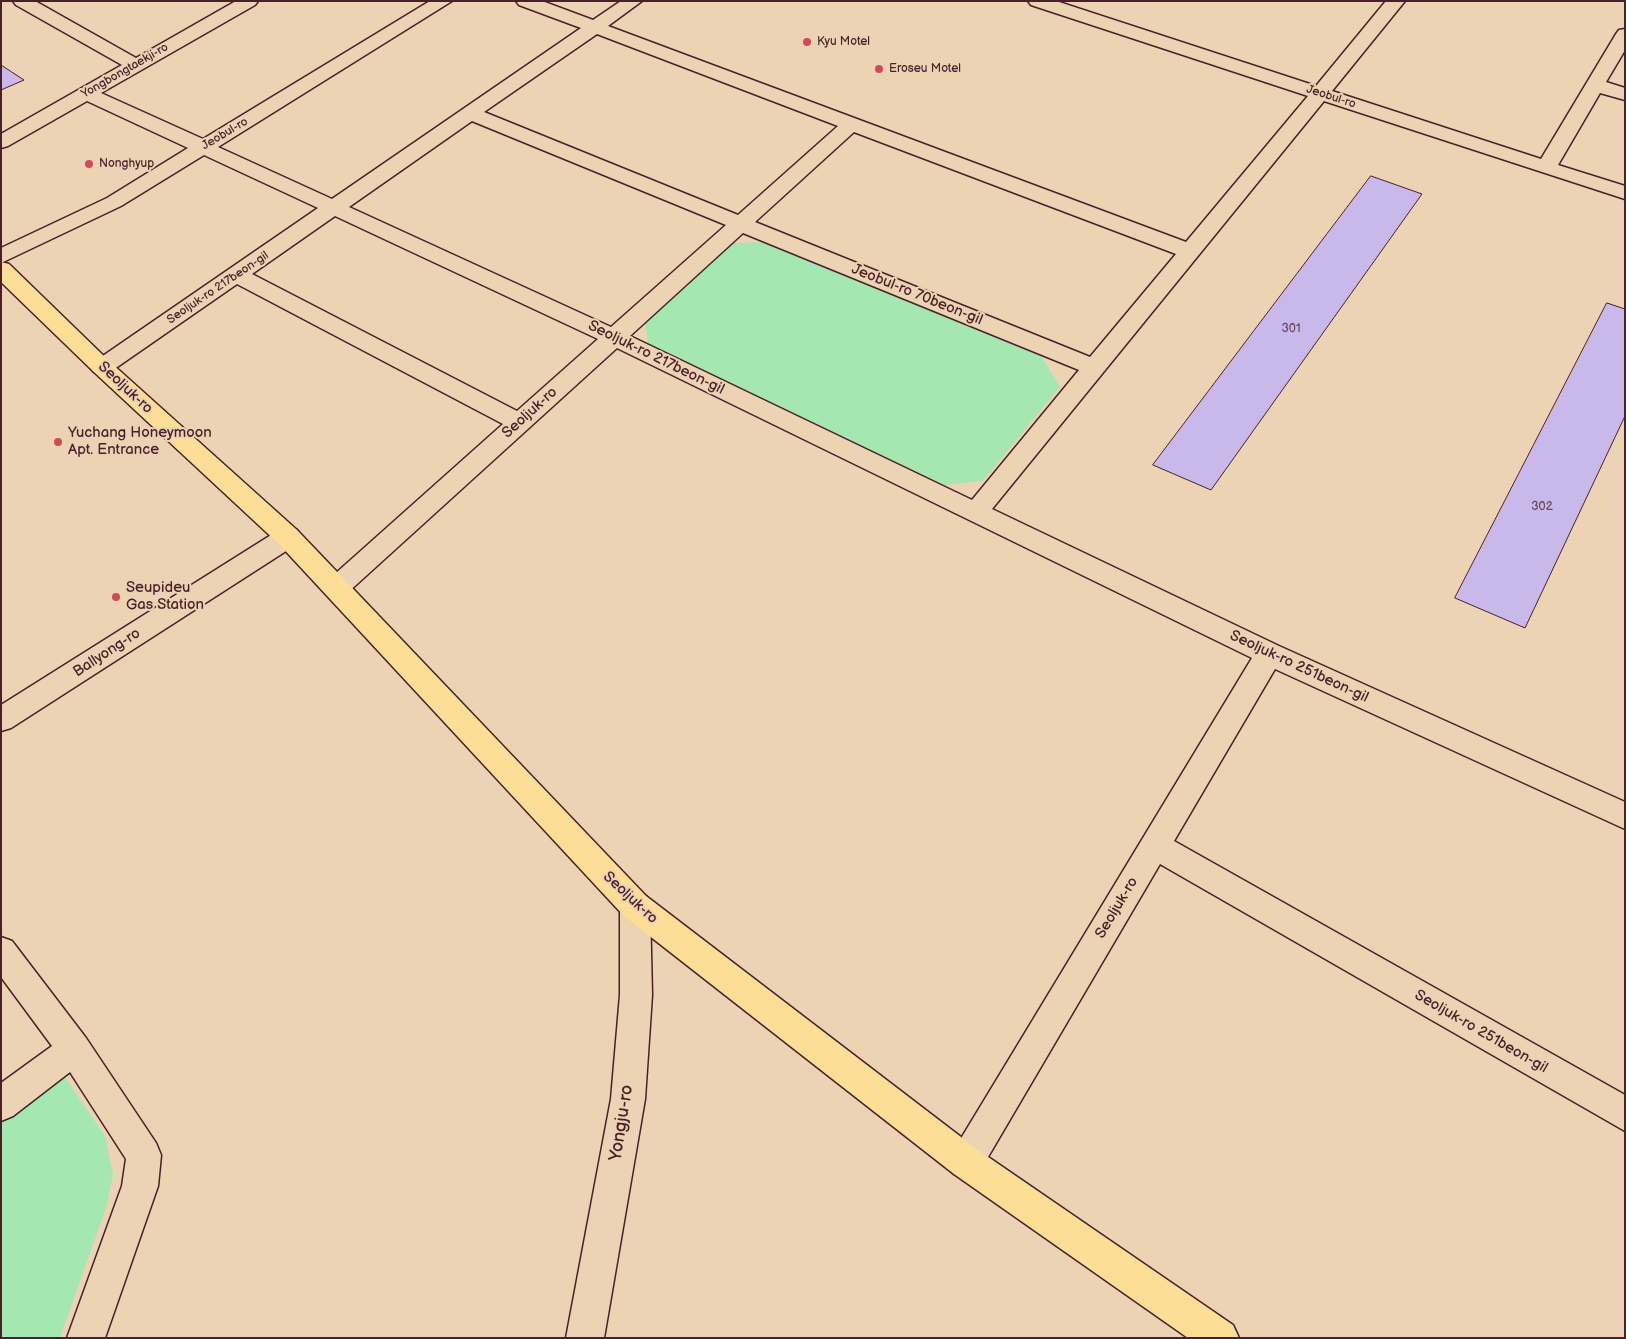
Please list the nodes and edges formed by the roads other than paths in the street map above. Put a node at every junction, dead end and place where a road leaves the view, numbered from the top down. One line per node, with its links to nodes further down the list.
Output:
1 (22, 1): 10 (street)
2 (249, 1): 10 (street, Yongbongtaekji-ro)
3 (443, 1): 18 (street, Jeobul-ro)
4 (526, 1): 8 (street)
5 (633, 1): 8 (street, Seoljuk-ro 217beon-gil)
6 (1037, 1): 13 (street, Jeobul-ro)
7 (1396, 1): 13 (street)
8 (595, 28): 15 (street, Seoljuk-ro 217beon-gil); 16 (street)
9 (1625, 34): 11 (street)
10 (136, 65): 12 (street, Yongbongtaekji-ro)
11 (1595, 85): 14 (street); 19 (street)
12 (86, 93): 17 (street, Yongbongtaekji-ro); 18 (street, Seoljuk-ro 217beon-gil)
13 (1319, 93): 19 (street, Jeobul-ro); 23 (street)
14 (1625, 94)
15 (471, 114): 21 (street, Seoljuk-ro 217beon-gil); 22 (street)
16 (851, 124): 22 (street, Seoljuk-ro); 23 (street)
17 (1, 142)
18 (204, 148): 21 (street, Seoljuk-ro 217beon-gil); 24 (street, Jeobul-ro)
19 (1546, 168): 20 (street, Jeobul-ro)
20 (1625, 193)
21 (334, 208): 26 (street, Seoljuk-ro 217beon-gil); 27 (street, Seoljuk-ro 217beon-gil)
22 (740, 223): 27 (street, Seoljuk-ro); 29 (street, Jeobul-ro 70beon-gil)
23 (1189, 251): 29 (street)
24 (1, 256)
25 (1, 269): 28 (main road, Seoljuk-ro)
26 (237, 276): 28 (street, Seoljuk-ro 217beon-gil); 30 (street)
27 (613, 337): 30 (street, Seoljuk-ro); 31 (street, Seoljuk-ro 217beon-gil)
28 (102, 367): 32 (main road, Seoljuk-ro)
29 (1093, 367): 31 (street)
30 (519, 422): 33 (street, Seoljuk-ro)
31 (975, 513): 34 (street, Seoljuk-ro 251beon-gil)
32 (288, 537): 33 (main road, Seoljuk-ro); 35 (street, Ballyong-ro)
33 (336, 588): 38 (main road, Seoljuk-ro)
34 (1269, 654): 36 (street, Seoljuk-ro 251beon-gil); 37 (street, Seoljuk-ro)
35 (1, 720)
36 (1625, 816)
37 (1154, 846): 42 (street, Seoljuk-ro 251beon-gil); 43 (street, Seoljuk-ro)
38 (635, 906): 43 (main road, Seoljuk-ro); 45 (street, Yongju-ro)
39 (1, 951): 40 (street)
40 (74, 1049): 41 (street); 44 (street)
41 (1, 1104)
42 (1625, 1114)
43 (966, 1162): 46 (main road, Seoljuk-ro)
44 (86, 1338)
45 (585, 1338)
46 (1220, 1338)

